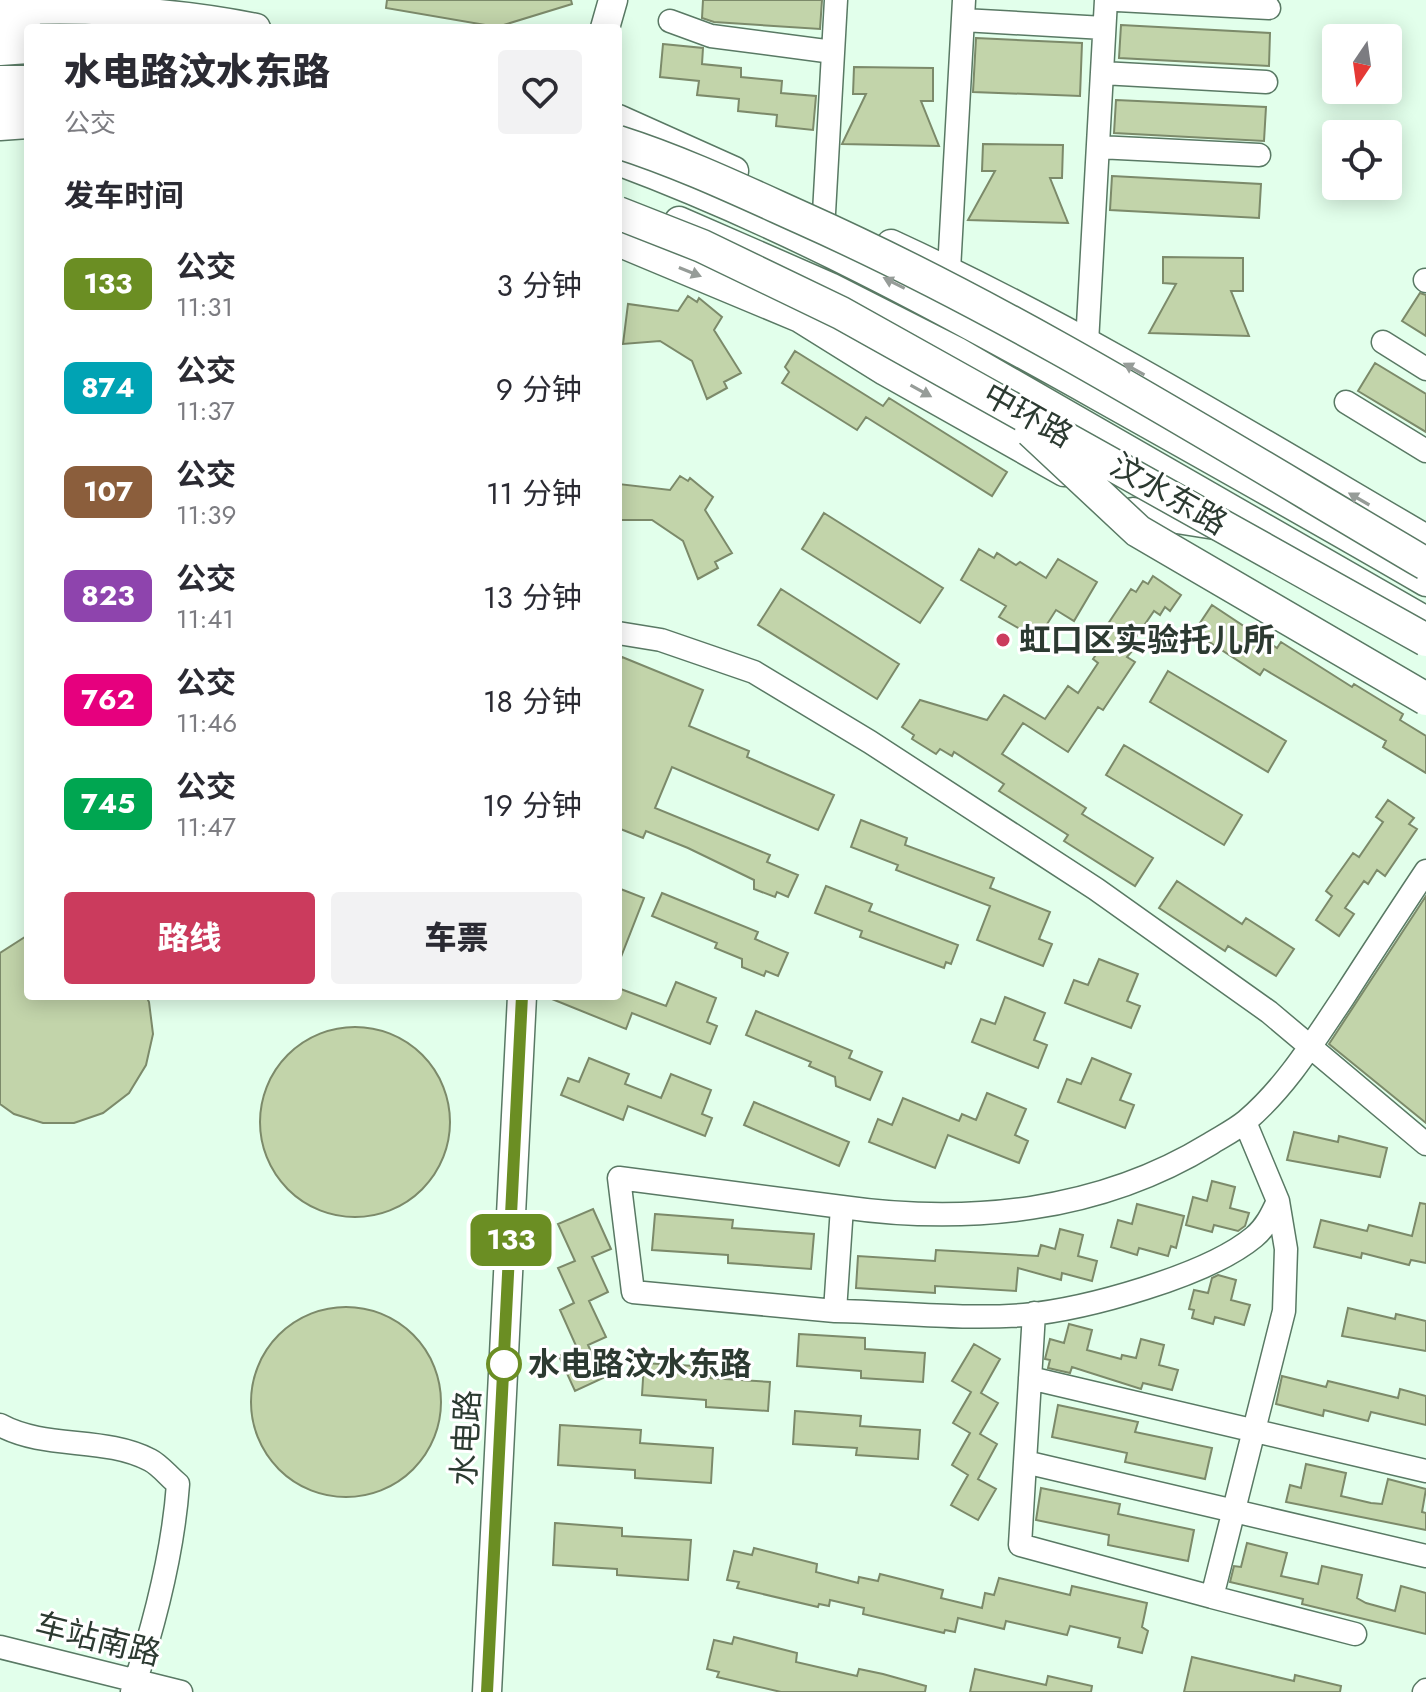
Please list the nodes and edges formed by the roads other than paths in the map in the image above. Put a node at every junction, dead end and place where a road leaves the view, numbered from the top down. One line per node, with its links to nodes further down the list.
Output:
1 (613, 0): 12 (main road)
2 (836, 0): 18 (street)
3 (1106, 0): 13 (street)
4 (1117, 0): 5 (street)
5 (1269, 8)
6 (964, 10): 13 (street); 36 (street)
7 (0, 11): 8 (main road)
8 (149, 14): 10 (main road); 11 (main road)
9 (670, 21): 18 (street)
10 (130, 24)
11 (236, 24)
12 (606, 24)
13 (1104, 28): 19 (street)
14 (0, 34): 15 (highway)
15 (24, 34)
16 (24, 49): 17 (main road)
17 (0, 51)
18 (833, 52): 33 (street)
19 (1102, 73): 22 (street); 29 (street)
20 (0, 80): 21 (main road)
21 (24, 80)
22 (1266, 82)
23 (0, 98): 24 (highway)
24 (24, 98)
25 (622, 121): 33 (main road)
26 (24, 124): 27 (main road)
27 (0, 126)
28 (622, 144): 51 (highway, bridge)
29 (1098, 147): 30 (street); 39 (street)
30 (1259, 155)
31 (622, 163): 47 (main road, 汶水东路, one-way to 31)
32 (622, 200): 37 (main road, 汶水东路)
33 (824, 213): 36 (main road)
34 (622, 215): 42 (highway, 中环路, bridge)
35 (622, 244): 41 (main road, 汶水东路, one-way to 41)
36 (949, 270): 39 (main road)
37 (830, 287): 41 (main road); 49 (main road, 汶水东路)
38 (1383, 342): 40 (street)
39 (1087, 343): 43 (main road, one-way to 39)
40 (1426, 369)
41 (885, 371): 46 (main road, 汶水东路, one-way to 46)
42 (994, 396): 55 (highway, 中环路, bridge); 57 (highway, bridge)
43 (1190, 401): 47 (main road); 50 (main road, one-way to 43)
44 (1346, 402): 45 (street)
45 (1426, 451)
46 (1032, 453): 48 (main road, 汶水东路); 58 (street)
47 (1297, 507): 52 (main road, 汶水东路)
48 (1133, 512): 49 (main road); 56 (main road, 汶水东路)
49 (1279, 535): 53 (main road, 汶水东路)
50 (1426, 539)
51 (1426, 564)
52 (1426, 582)
53 (1426, 621)
54 (622, 634): 61 (street)
55 (1426, 640)
56 (1426, 683)
57 (1426, 699)
58 (1426, 714)
59 (1426, 871): 61 (street)
60 (522, 1000): 80 (main road, 水电路)
61 (1310, 1048): 62 (street); 63 (street)
62 (1245, 1122): 64 (street); 65 (street)
63 (1426, 1144)
64 (1278, 1201): 67 (street); 70 (street)
65 (842, 1207): 66 (street); 66 (street)
66 (835, 1311): 67 (street)
67 (1034, 1313): 68 (street)
68 (1030, 1378): 70 (street); 71 (street)
69 (0, 1425): 78 (street)
70 (1254, 1430): 72 (street); 73 (street)
71 (1025, 1462): 73 (street); 75 (street)
72 (1426, 1471)
73 (1234, 1511): 74 (street); 75 (street)
74 (1426, 1556)
75 (1212, 1597): 76 (street)
76 (1355, 1634)
77 (0, 1647): 78 (street, 车站南路)
78 (134, 1687): 79 (street, 车站南路)
79 (181, 1692)
80 (487, 1692)

